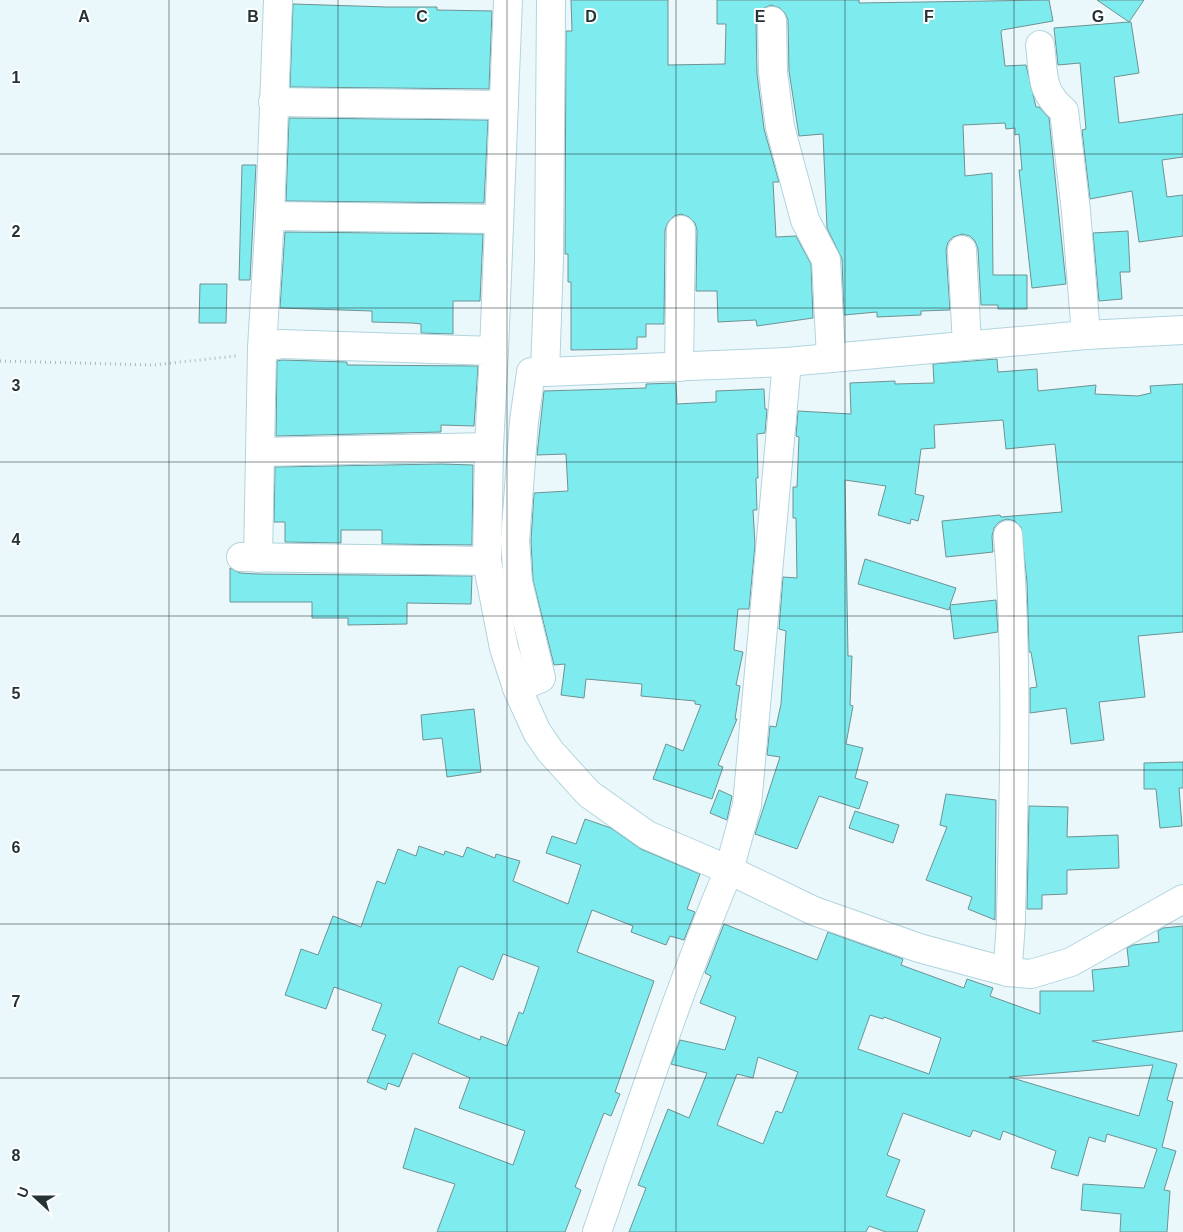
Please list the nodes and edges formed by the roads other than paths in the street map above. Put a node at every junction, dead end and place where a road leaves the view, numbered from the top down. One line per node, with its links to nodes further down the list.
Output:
1 (278, 0): 6 (street)
2 (508, 0): 7 (street)
3 (551, 0): 19 (street)
4 (772, 21): 16 (street)
5 (1040, 45): 13 (street)
6 (273, 102): 7 (street); 8 (street)
7 (504, 105): 9 (street)
8 (270, 216): 9 (street); 15 (street)
9 (499, 219): 19 (street)
10 (681, 230): 18 (street)
11 (962, 250): 14 (street)
12 (1183, 330): 13 (street)
13 (1086, 335): 14 (street)
14 (967, 345): 16 (street)
15 (262, 348): 19 (street); 21 (street)
16 (831, 358): 17 (street)
17 (787, 362): 18 (street); 25 (street)
18 (678, 367): 19 (street)
19 (515, 368): 20 (street); 24 (street)
20 (489, 447): 21 (street); 23 (street)
21 (262, 452): 23 (street)
22 (1008, 535): 27 (street)
23 (487, 561): 24 (street)
24 (526, 685): 25 (street)
25 (731, 860): 27 (street); 28 (street)
26 (1183, 899): 27 (street)
27 (1009, 956)
28 (597, 1232)

